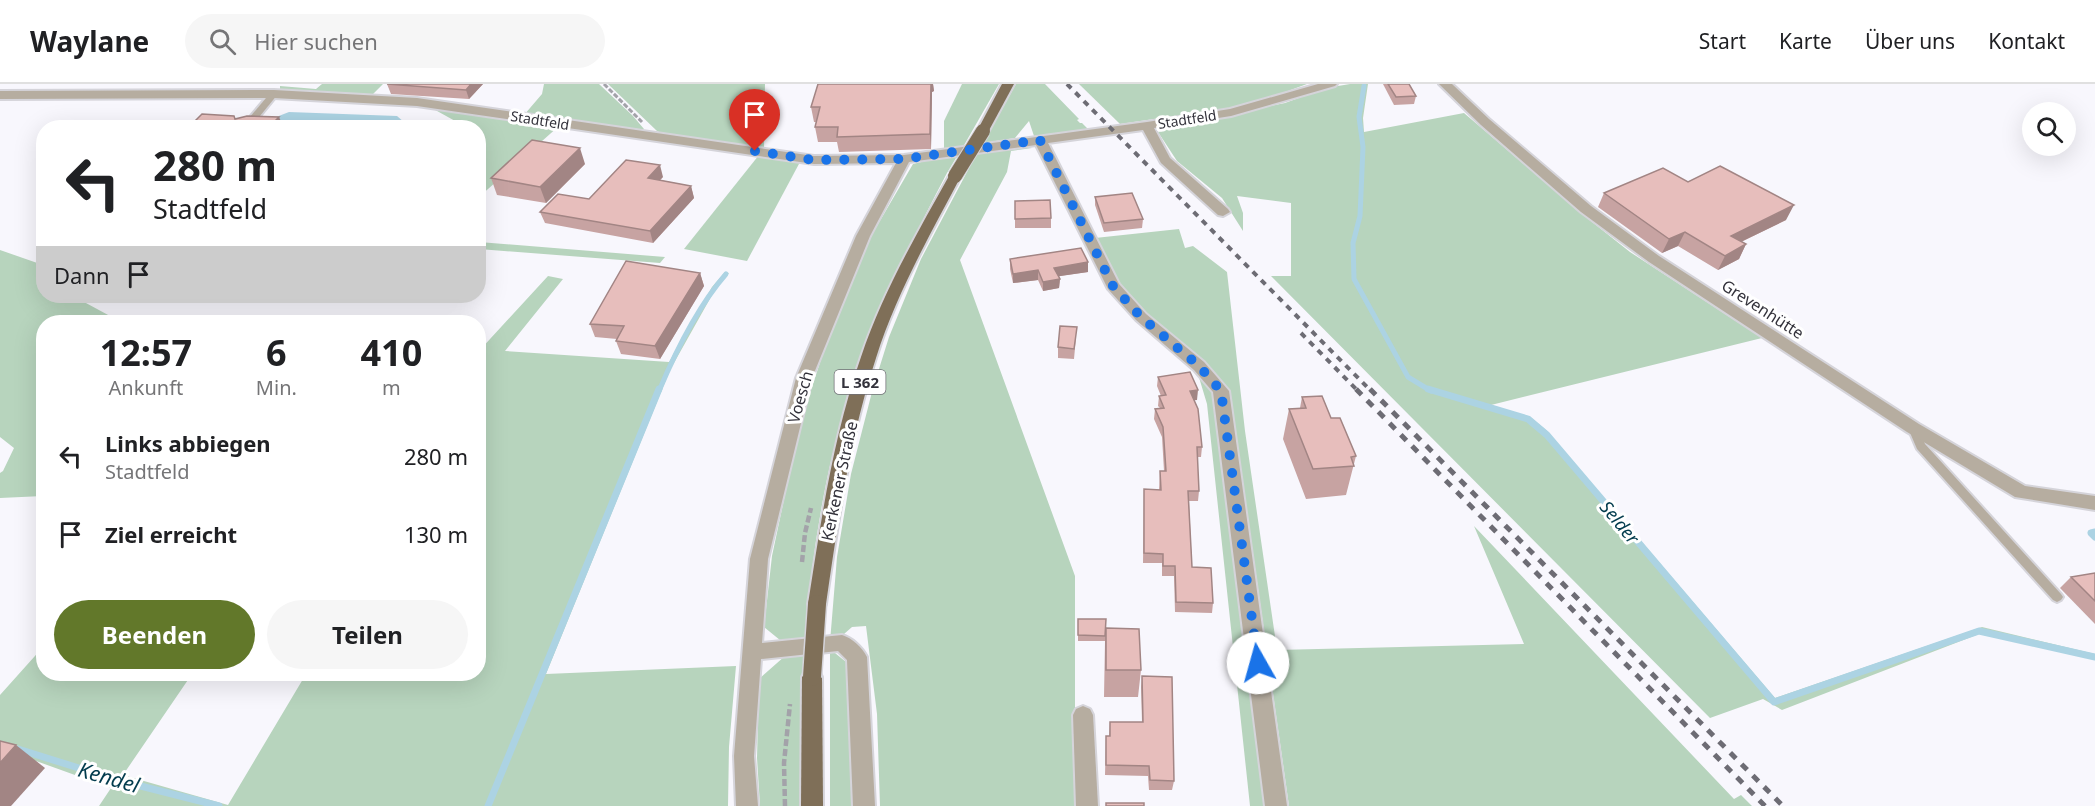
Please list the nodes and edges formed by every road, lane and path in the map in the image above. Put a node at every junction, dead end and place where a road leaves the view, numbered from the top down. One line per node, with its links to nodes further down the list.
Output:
1 (604, 84): 9 (path)
2 (1008, 84): 21 (main road, Kerkener Straße / L 362, bridge)
3 (1331, 84): 8 (street, Stadtfeld)
4 (1443, 84): 13 (street, Grevenhütte)
5 (274, 94): 6 (street, Stadtfeld); 7 (lane); 9 (street, Stadtfeld)
6 (0, 95)
7 (252, 120)
8 (1147, 126): 10 (street, Stadtfeld); 12 (street)
9 (652, 138): 11 (street, Stadtfeld)
10 (1040, 140): 11 (street, Stadtfeld); 24 (street)
11 (904, 159): 16 (street, Voesch)
12 (1223, 212)
13 (1913, 428): 14 (street, Grevenhütte); 15 (lane)
14 (2095, 503)
15 (2057, 597)
16 (752, 652): 19 (street, Voesch); 22 (street)
17 (791, 694): 20 (path)
18 (1083, 714): 23 (street)
19 (747, 806)
20 (786, 806)
21 (812, 806)
22 (864, 806)
23 (1087, 806)
24 (1276, 806)

